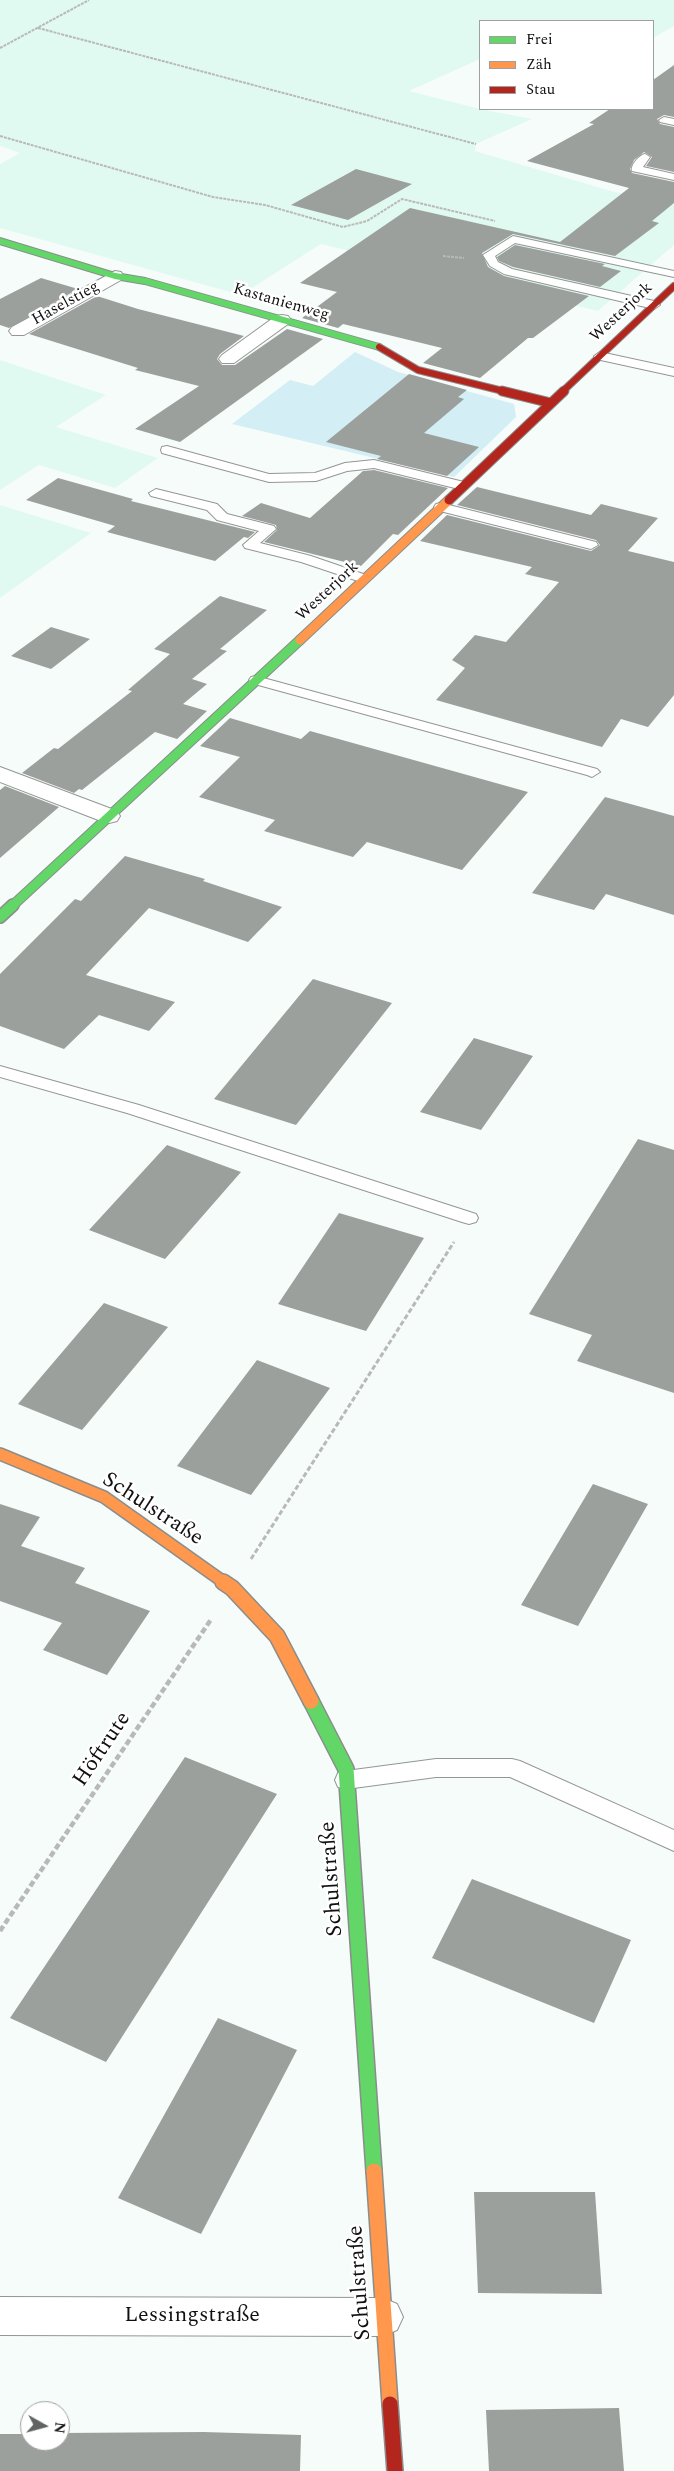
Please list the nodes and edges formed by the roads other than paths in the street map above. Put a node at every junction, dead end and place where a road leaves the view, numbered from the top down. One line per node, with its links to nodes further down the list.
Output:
1 (645, 156): 2 (lane)
2 (674, 177)
3 (0, 241): 5 (street, Kastanienweg)
4 (674, 274): 7 (lane)
5 (114, 276): 8 (street, Kastanienweg); 9 (street, Haselstieg)
6 (674, 286): 7 (street, Westerjork)
7 (654, 305): 10 (street, Westerjork)
8 (282, 320): 11 (street); 13 (street, Kastanienweg)
9 (18, 331)
10 (600, 356): 12 (lane); 13 (street, Westerjork)
11 (228, 359)
12 (674, 372)
13 (551, 403): 15 (street, Westerjork)
14 (167, 450): 15 (lane)
15 (463, 486): 17 (street, Westerjork)
16 (156, 493): 19 (lane)
17 (441, 508): 18 (lane); 19 (street, Westerjork)
18 (592, 545)
19 (364, 580): 20 (street, Westerjork)
20 (256, 680): 21 (lane); 23 (street, Westerjork)
21 (592, 772)
22 (0, 774): 23 (street)
23 (109, 816): 24 (street, Westerjork)
24 (0, 918)
25 (0, 1072): 26 (lane)
26 (469, 1218)
27 (0, 1454): 28 (street, Schulstraße)
28 (346, 1780): 29 (lane); 31 (street, Schulstraße)
29 (674, 1841)
30 (0, 2316): 31 (street, Lessingstraße)
31 (383, 2317): 32 (street, Schulstraße)
32 (395, 2471)

